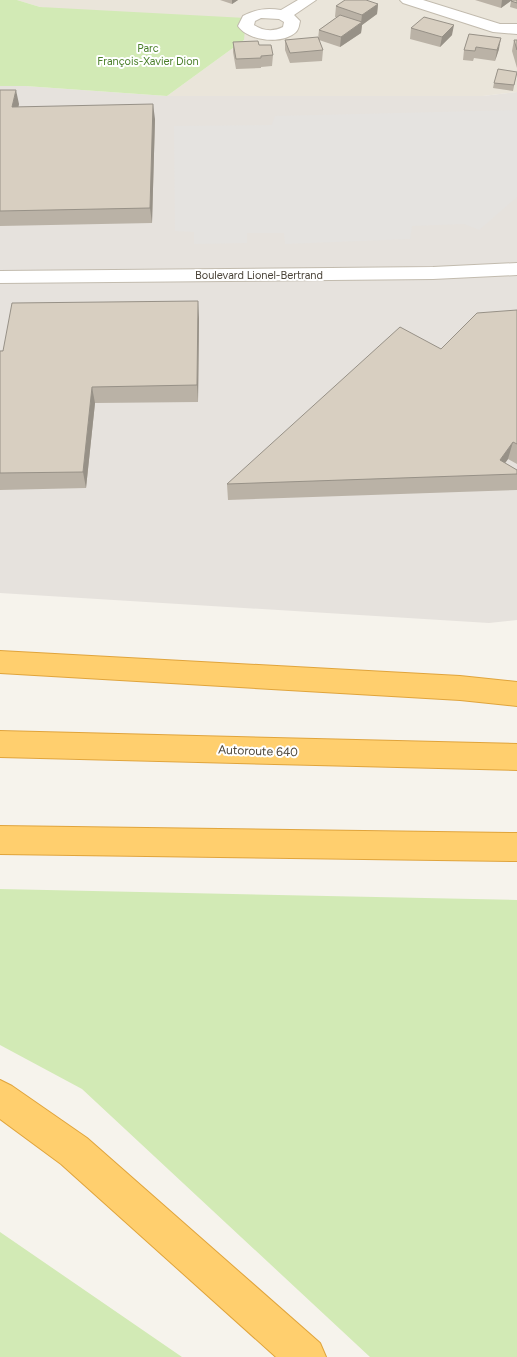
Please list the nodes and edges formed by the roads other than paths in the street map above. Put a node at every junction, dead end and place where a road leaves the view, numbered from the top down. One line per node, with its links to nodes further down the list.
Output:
1 (308, 0): 3 (street)
2 (408, 0): 4 (street)
3 (284, 15)
4 (517, 30)
5 (517, 269): 6 (street, Boulevard Lionel-Bertrand)
6 (0, 277)
7 (0, 662): 9 (highway)
8 (517, 680): 9 (highway)
9 (460, 688): 10 (highway)
10 (517, 694)
11 (0, 744): 12 (highway, Autoroute 640)
12 (517, 757)
13 (0, 840): 14 (highway)
14 (517, 847)
15 (0, 1098): 16 (highway)
16 (306, 1357)

